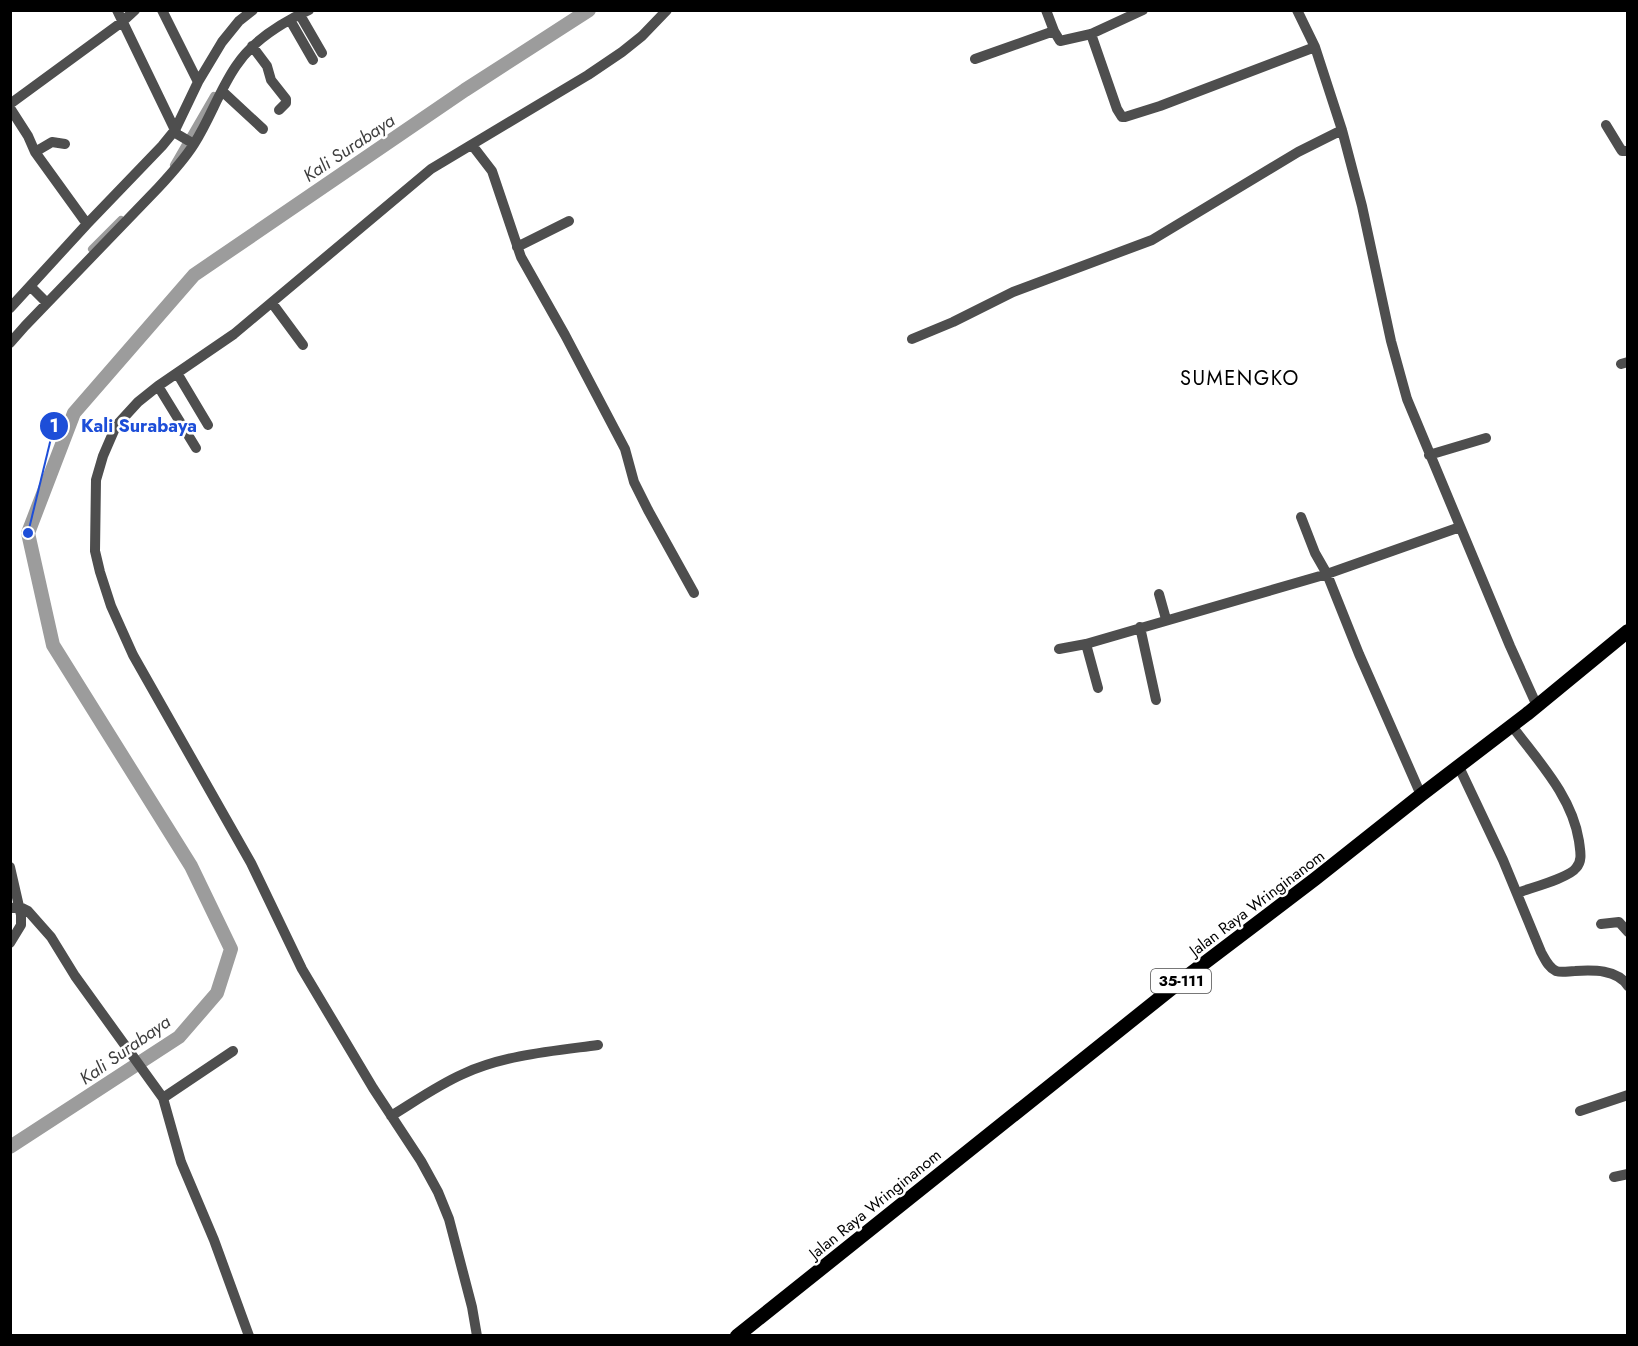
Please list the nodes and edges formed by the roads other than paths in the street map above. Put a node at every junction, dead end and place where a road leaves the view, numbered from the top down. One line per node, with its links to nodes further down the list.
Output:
1 (117, 10): 10 (street)
2 (135, 10): 10 (street)
3 (162, 10): 18 (street)
4 (667, 10): 28 (street)
5 (1046, 10): 11 (street)
6 (1143, 10): 12 (street)
7 (1297, 10): 14 (street)
8 (246, 12): 18 (street)
9 (300, 15): 13 (street); 15 (street); 17 (street)
10 (122, 22): 20 (street); 25 (street)
11 (1054, 31): 12 (street); 16 (street)
12 (1091, 34): 14 (street)
13 (252, 46): 19 (street); 21 (street)
14 (1315, 47): 24 (street)
15 (322, 53)
16 (975, 59)
17 (313, 60)
18 (198, 82): 25 (street)
19 (222, 92): 23 (street); 27 (street)
20 (10, 106): 30 (street)
21 (279, 110)
22 (1606, 126): 29 (street)
23 (263, 129)
24 (1342, 130): 38 (street); 46 (street)
25 (176, 132): 27 (street); 32 (street)
26 (65, 144): 30 (street)
27 (193, 144): 35 (street)
28 (471, 145): 33 (street); 36 (street)
29 (1628, 151)
30 (35, 152): 32 (street)
31 (569, 221): 33 (street)
32 (87, 224): 34 (street)
33 (517, 247): 50 (street)
34 (32, 288): 35 (street); 37 (street)
35 (46, 302): 39 (street)
36 (272, 303): 40 (street); 41 (street)
37 (10, 308)
38 (912, 339)
39 (10, 343)
40 (303, 345)
41 (177, 373): 42 (street); 43 (street)
42 (158, 386): 45 (street); 75 (street)
43 (208, 425)
44 (1486, 438): 46 (street)
45 (196, 448)
46 (1429, 455): 48 (street)
47 (1300, 517): 49 (street)
48 (1460, 527): 49 (street); 59 (street)
49 (1327, 574): 52 (street); 62 (street)
50 (693, 593)
51 (1159, 594): 52 (street)
52 (1166, 619): 53 (street)
53 (1140, 627): 55 (street); 58 (street)
54 (1628, 631): 59 (main road, Jalan Raya Wringinanom / 35-111)
55 (1086, 644): 56 (street); 57 (street)
56 (1059, 649)
57 (1098, 688)
58 (1156, 700)
59 (1537, 706): 60 (main road, Jalan Raya Wringinanom / 35-111)
60 (1512, 726): 61 (main road, Jalan Raya Wringinanom / 35-111); 64 (street)
61 (1459, 767): 62 (main road, Jalan Raya Wringinanom / 35-111); 64 (street)
62 (1422, 795): 80 (main road, Jalan Raya Wringinanom / 35-111)
63 (10, 867): 65 (street)
64 (1517, 893): 69 (street)
65 (16, 908): 68 (street); 73 (street)
66 (1601, 924): 67 (street)
67 (1628, 932)
68 (10, 943)
69 (1627, 984)
70 (598, 1045): 75 (street)
71 (233, 1051): 73 (street)
72 (1628, 1095): 74 (street)
73 (163, 1098): 78 (street)
74 (1580, 1111)
75 (391, 1116): 79 (street)
76 (1628, 1174): 77 (street)
77 (1614, 1178)
78 (249, 1335)
79 (477, 1335)
80 (737, 1335)

